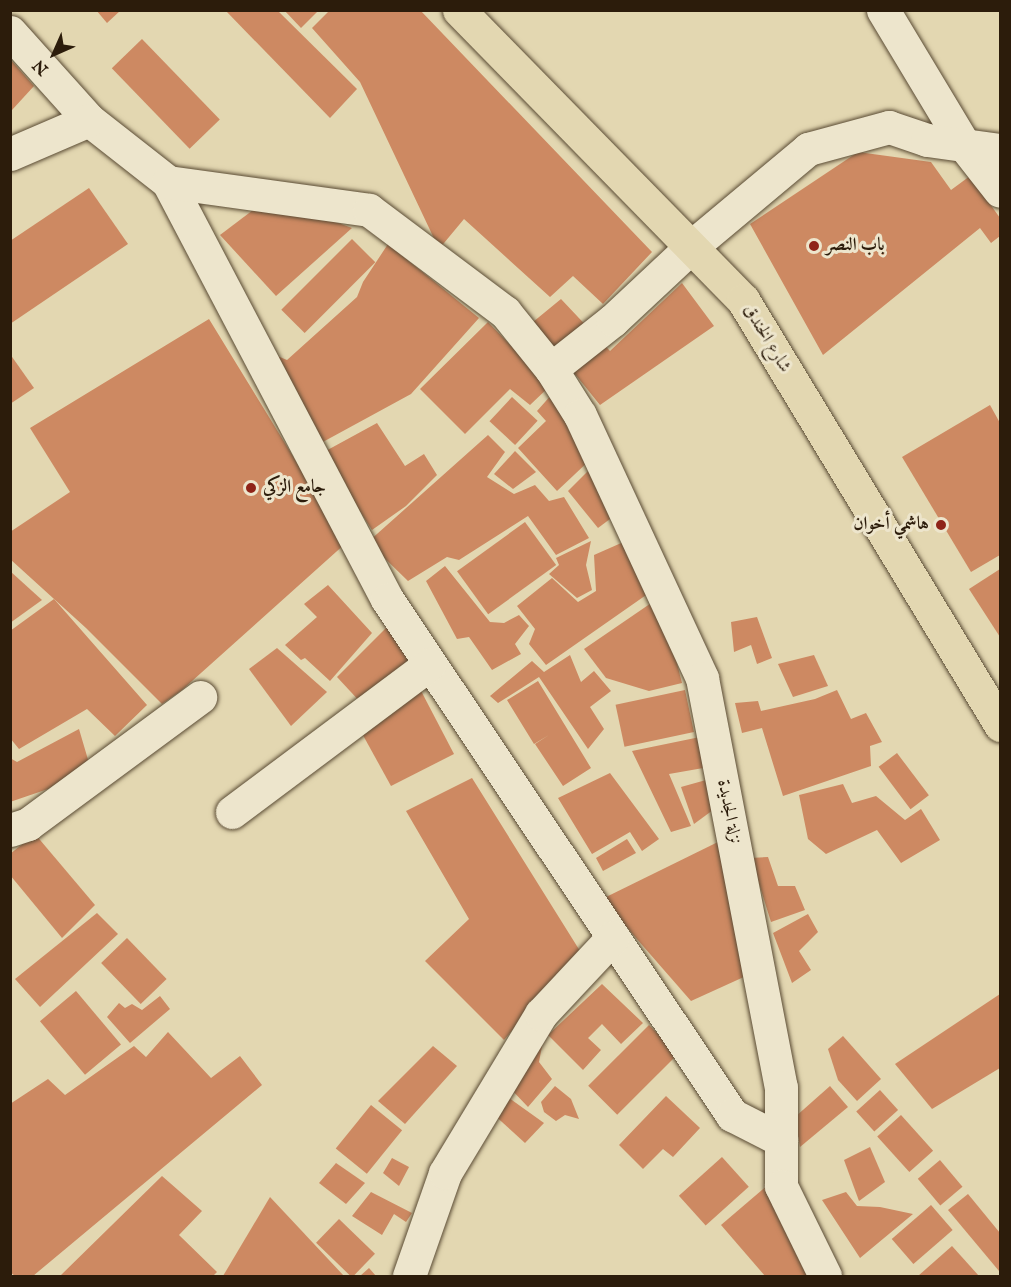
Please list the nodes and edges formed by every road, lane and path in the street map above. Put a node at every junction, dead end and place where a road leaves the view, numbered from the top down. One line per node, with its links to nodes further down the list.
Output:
1 (459, 10): 10 (main road, شارع الخندق)
2 (883, 10): 5 (street)
3 (10, 33): 4 (street)
4 (89, 120): 7 (street); 8 (street)
5 (964, 145): 6 (street); 9 (street); 10 (street)
6 (1000, 150)
7 (10, 154)
8 (168, 182): 11 (street, نزلة الجديدة); 12 (street)
9 (1000, 191)
10 (691, 248): 11 (street); 14 (main road, شارع الخندق)
11 (551, 369): 18 (street, نزلة الجديدة)
12 (430, 664): 15 (street); 17 (street)
13 (200, 697): 16 (street)
14 (1000, 725)
15 (232, 812)
16 (10, 830)
17 (613, 937): 18 (street); 19 (street)
18 (781, 1140): 20 (street, نزلة الجديدة)
19 (409, 1276)
20 (825, 1276)

